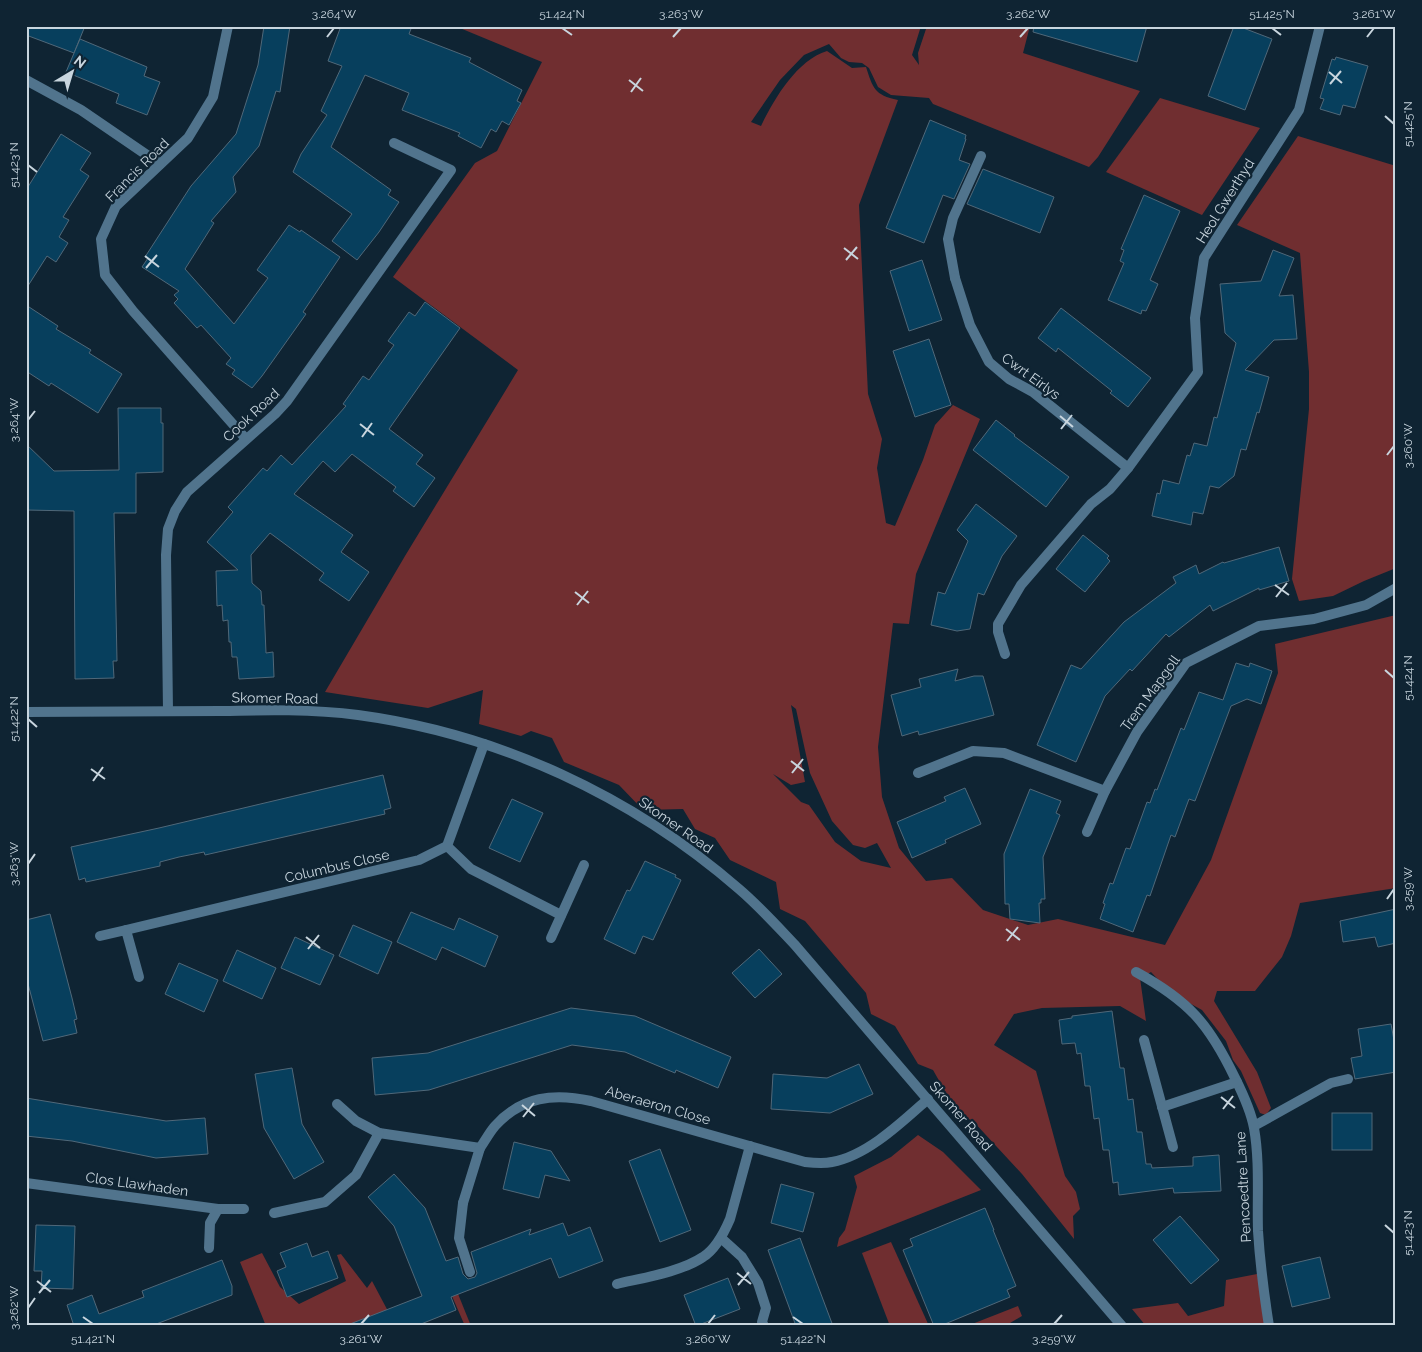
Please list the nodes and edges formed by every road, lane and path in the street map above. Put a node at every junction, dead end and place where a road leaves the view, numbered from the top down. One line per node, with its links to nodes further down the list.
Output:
1 (228, 26): 6 (street, Francis Road)
2 (1320, 26): 8 (street, Heol Gwerthyd)
3 (26, 80): 6 (street)
4 (394, 143): 7 (street, Cook Road)
5 (981, 156): 8 (street, Cwrt Eirlys)
6 (160, 164): 7 (street, Francis Road)
7 (246, 439): 11 (street, Cook Road)
8 (1128, 468): 10 (street, Heol Gwerthyd)
9 (1396, 588): 15 (street, Trem Mapgoll)
10 (1005, 654)
11 (168, 711): 12 (street, Skomer Road); 13 (street, Skomer Road)
12 (26, 712)
13 (484, 744): 17 (street); 28 (street, Skomer Road)
14 (918, 773): 15 (street)
15 (1105, 791): 16 (street, Trem Mapgoll)
16 (1087, 832)
17 (447, 846): 19 (street); 20 (street, Columbus Close)
18 (584, 865): 19 (street)
19 (561, 915): 22 (street)
20 (126, 930): 21 (street, Columbus Close); 24 (street)
21 (100, 936)
22 (551, 938)
23 (1136, 972): 27 (street, Pencoedtre Lane)
24 (139, 977)
25 (1144, 1040): 30 (street)
26 (1348, 1078): 31 (street)
27 (1237, 1082): 30 (street); 31 (street, Pencoedtre Lane)
28 (928, 1099): 33 (street, Aberaeron Close); 45 (street, Skomer Road)
29 (337, 1104): 32 (street)
30 (1162, 1107): 34 (street)
31 (1254, 1126): 46 (street, Pencoedtre Lane)
32 (379, 1133): 35 (street); 39 (street)
33 (750, 1146): 35 (street, Aberaeron Close); 40 (street)
34 (1172, 1147)
35 (480, 1148): 42 (street, Aberaeron Close)
36 (26, 1183): 37 (street, Clos Llawhaden)
37 (218, 1209): 38 (street, Clos Llawhaden); 41 (street)
38 (244, 1209)
39 (274, 1213)
40 (720, 1238): 43 (street); 44 (street)
41 (209, 1248)
42 (470, 1272)
43 (617, 1284)
44 (764, 1326)
45 (1122, 1326)
46 (1269, 1326)

